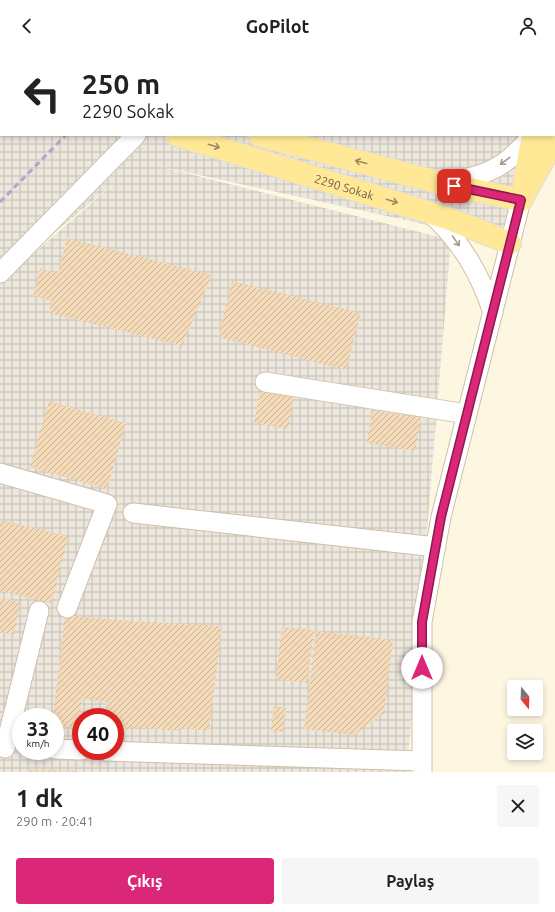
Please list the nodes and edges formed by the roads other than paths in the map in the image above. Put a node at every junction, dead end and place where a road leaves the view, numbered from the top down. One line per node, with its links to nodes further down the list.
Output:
1 (135, 136): 11 (street)
2 (180, 136): 9 (main road, 2290 Sokak, one-way to 9)
3 (263, 136): 7 (main road, one-way to 3)
4 (532, 136): 7 (street, one-way to 7)
5 (533, 136): 8 (main road)
6 (555, 139): 8 (main road)
7 (440, 183): 8 (main road)
8 (521, 200): 10 (street)
9 (430, 213): 10 (main road, 2290 Sokak); 12 (street, one-way to 12)
10 (510, 243): 12 (street)
11 (0, 273)
12 (493, 313): 14 (street)
13 (266, 382): 14 (street)
14 (467, 414): 17 (street)
15 (0, 473): 18 (street)
16 (133, 513): 17 (street)
17 (436, 547): 22 (street)
18 (67, 608)
19 (39, 611): 20 (street)
20 (9, 748)
21 (124, 752): 22 (street)
22 (422, 767)

